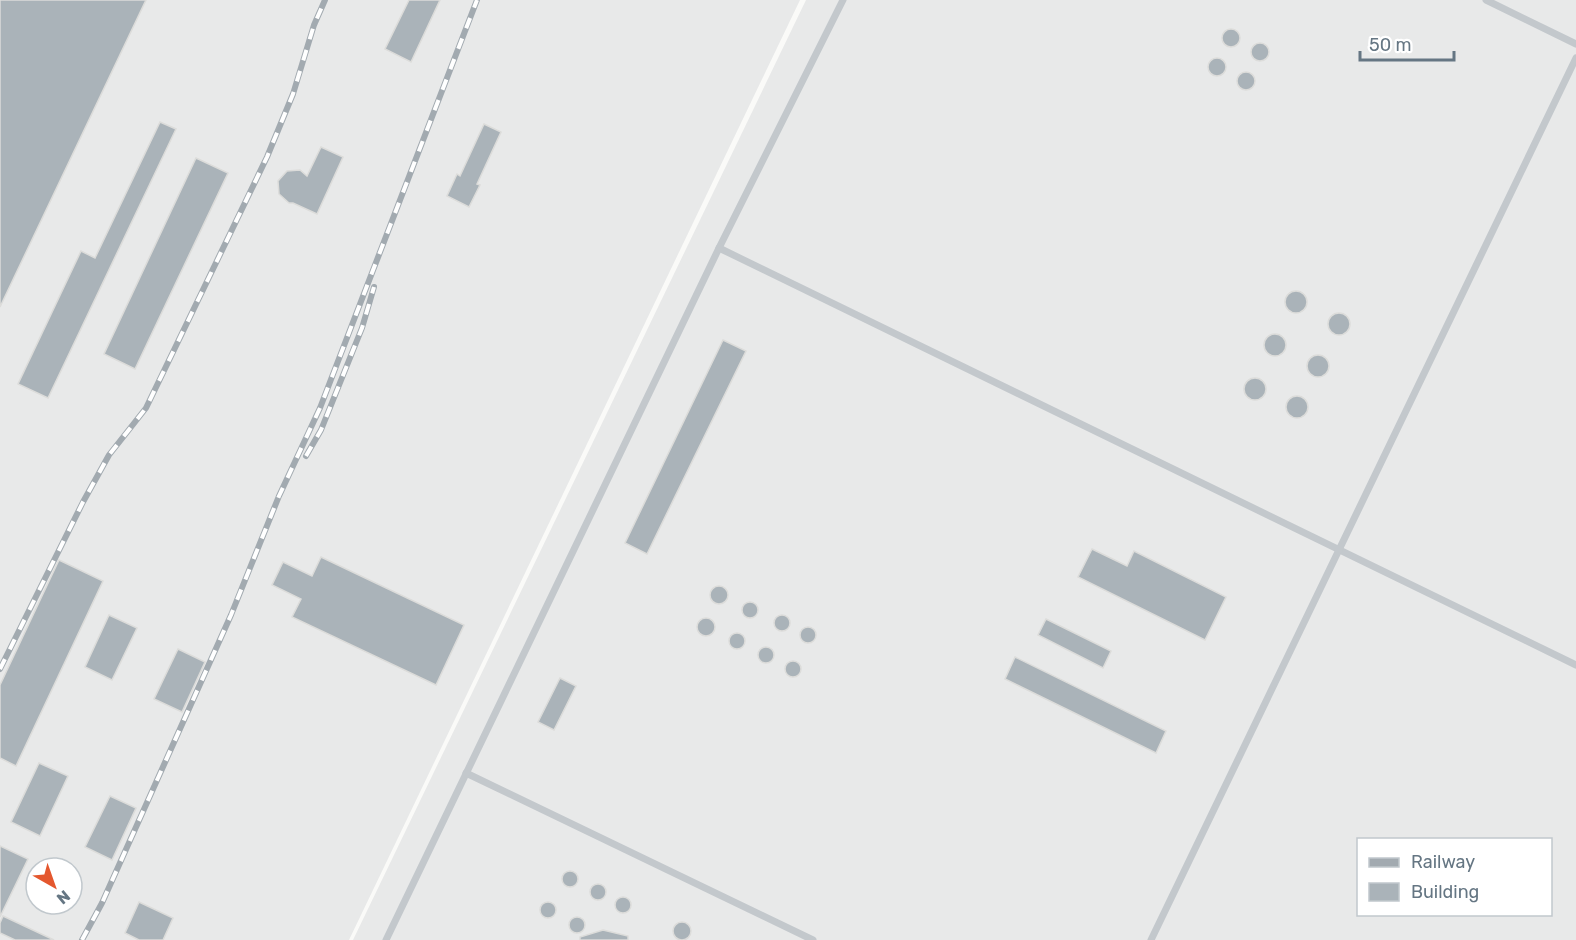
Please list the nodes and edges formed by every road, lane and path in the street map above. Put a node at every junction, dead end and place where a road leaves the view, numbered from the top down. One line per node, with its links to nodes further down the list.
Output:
1 (843, 0): 5 (lane)
2 (1486, 0): 3 (lane)
3 (1576, 44)
4 (1576, 58): 6 (lane)
5 (719, 248): 6 (lane); 8 (lane)
6 (1339, 549): 7 (lane); 11 (lane)
7 (1576, 665)
8 (466, 773): 9 (lane); 10 (lane)
9 (386, 940)
10 (813, 940)
11 (1151, 940)

